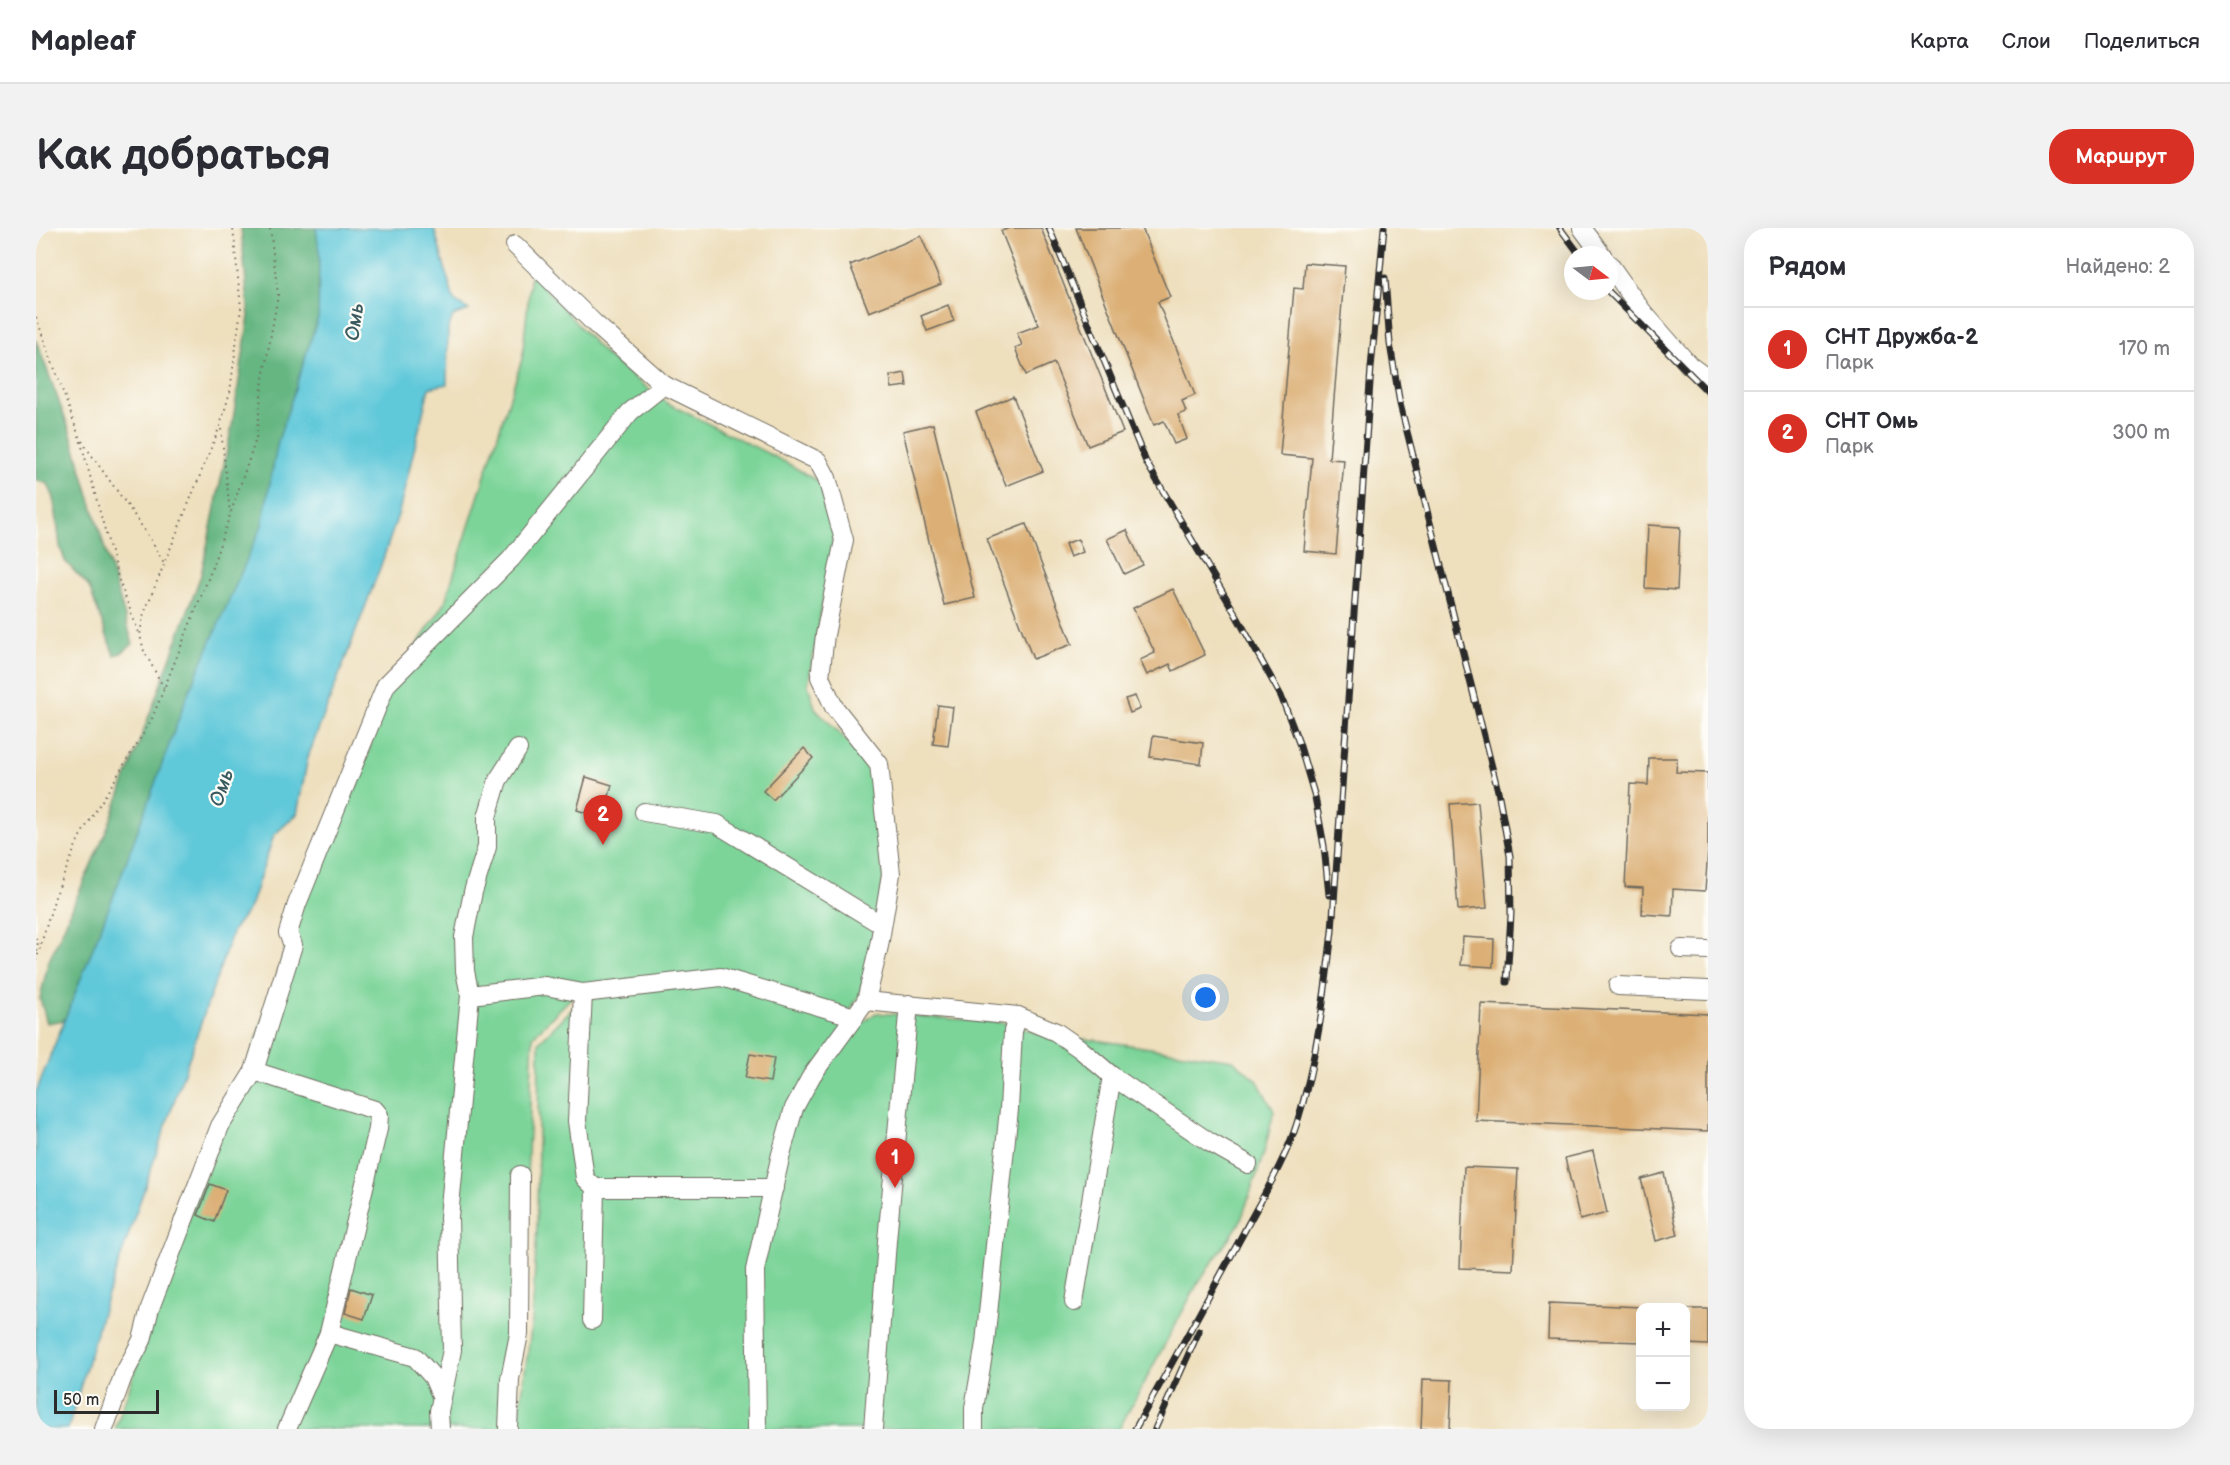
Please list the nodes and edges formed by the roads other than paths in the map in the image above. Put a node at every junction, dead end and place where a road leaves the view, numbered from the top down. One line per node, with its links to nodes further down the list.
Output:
1 (1582, 228): 3 (lane)
2 (516, 244): 6 (lane)
3 (1595, 246)
4 (1618, 277): 5 (lane)
5 (1708, 380)
6 (664, 385): 9 (lane); 20 (lane)
7 (518, 749): 15 (lane)
8 (644, 812): 9 (lane)
9 (882, 925): 16 (lane)
10 (1682, 949): 11 (lane)
11 (1708, 950)
12 (1618, 986): 13 (lane)
13 (1708, 990)
14 (583, 993): 15 (lane); 19 (lane); 24 (lane)
15 (470, 995): 29 (lane)
16 (866, 1001): 17 (lane); 19 (lane)
17 (909, 1004): 18 (lane); 35 (lane)
18 (1018, 1016): 21 (lane); 36 (lane)
19 (855, 1017): 25 (lane)
20 (254, 1071): 28 (lane); 30 (lane)
21 (1112, 1076): 22 (lane); 26 (lane)
22 (1248, 1164)
23 (520, 1175): 33 (lane)
24 (595, 1188): 25 (lane); 27 (lane)
25 (774, 1188): 34 (lane)
26 (1074, 1302)
27 (592, 1320)
28 (329, 1333): 29 (lane); 31 (lane)
29 (442, 1398): 32 (lane)
30 (104, 1429)
31 (287, 1429)
32 (440, 1429)
33 (508, 1429)
34 (757, 1429)
35 (873, 1429)
36 (974, 1429)

